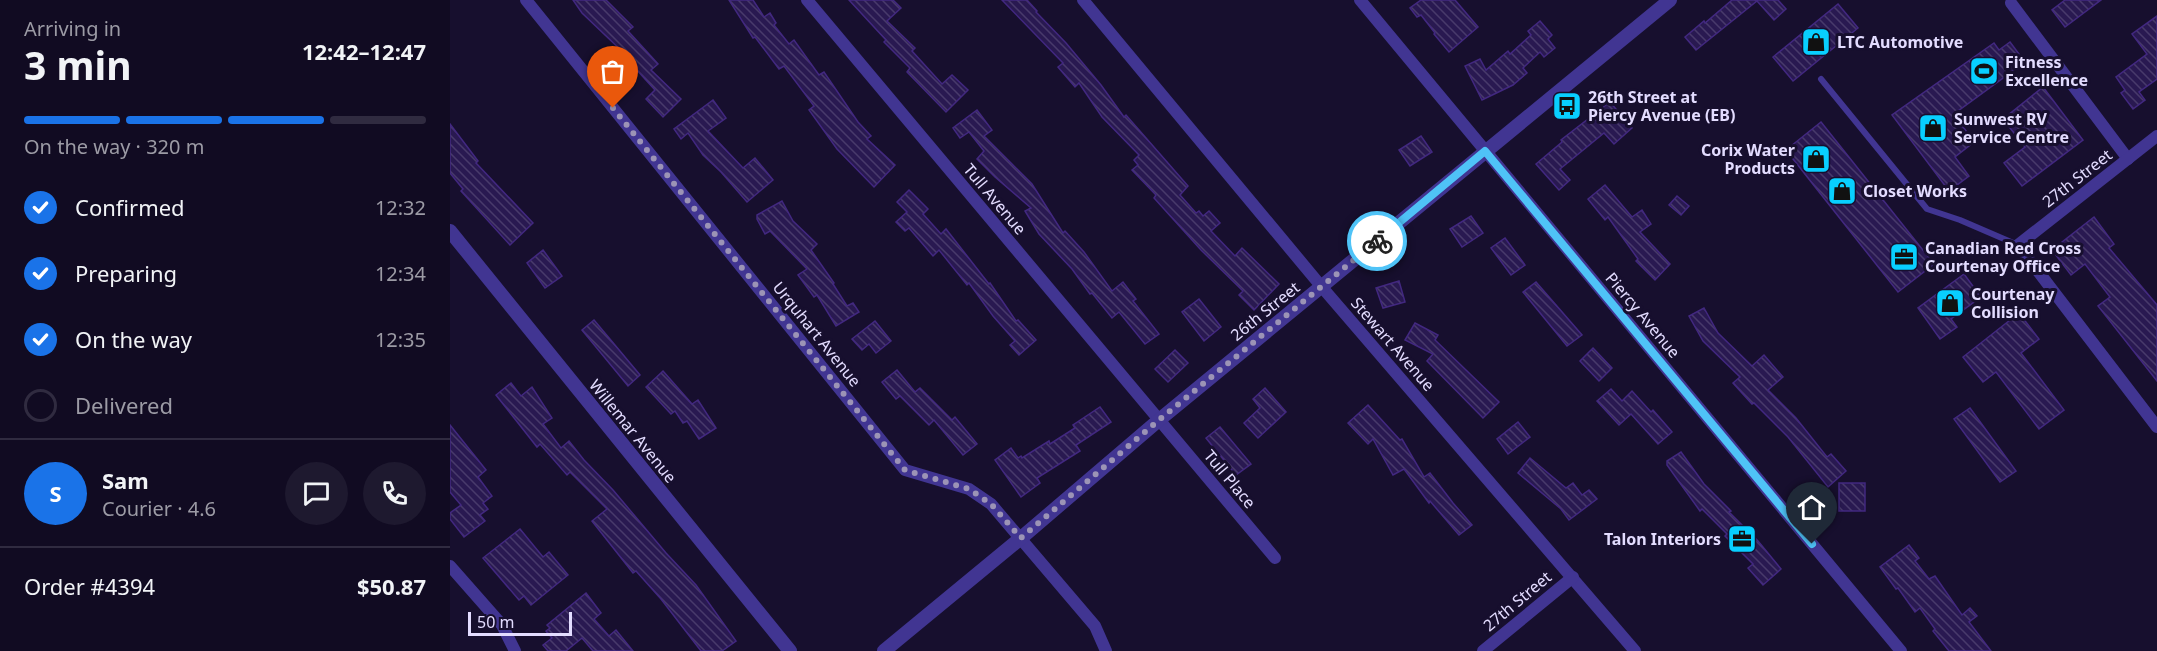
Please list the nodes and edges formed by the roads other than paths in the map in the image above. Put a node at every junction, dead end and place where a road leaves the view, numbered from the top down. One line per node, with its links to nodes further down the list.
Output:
1 (526, 0): 16 (street, Urquhart Avenue)
2 (807, 0): 14 (street, Tull Avenue)
3 (1083, 0): 13 (street, Stewart Avenue)
4 (1360, 0): 9 (street, Piercy Avenue)
5 (1670, 0): 9 (street, 26th Street)
6 (2011, 3): 10 (street)
7 (1821, 79): 12 (lane)
8 (2157, 136): 10 (street, 27th Street)
9 (1485, 151): 13 (street, 26th Street); 26 (street, Piercy Avenue)
10 (2127, 159): 12 (street, 27th Street)
11 (450, 231): 21 (street, Willemar Avenue)
12 (2018, 245): 15 (street)
13 (1321, 286): 14 (street, 26th Street); 19 (street, Stewart Avenue)
14 (1159, 420): 16 (street, 26th Street); 17 (street, Tull Place)
15 (2157, 427)
16 (1021, 538): 22 (street, 26th Street); 23 (street, Urquhart Avenue)
17 (1275, 558)
18 (450, 566): 20 (street)
19 (1573, 577): 24 (street, 27th Street); 25 (street, Stewart Avenue)
20 (514, 651)
21 (790, 651)
22 (884, 651)
23 (1106, 651)
24 (1483, 651)
25 (1635, 651)
26 (1901, 651)

